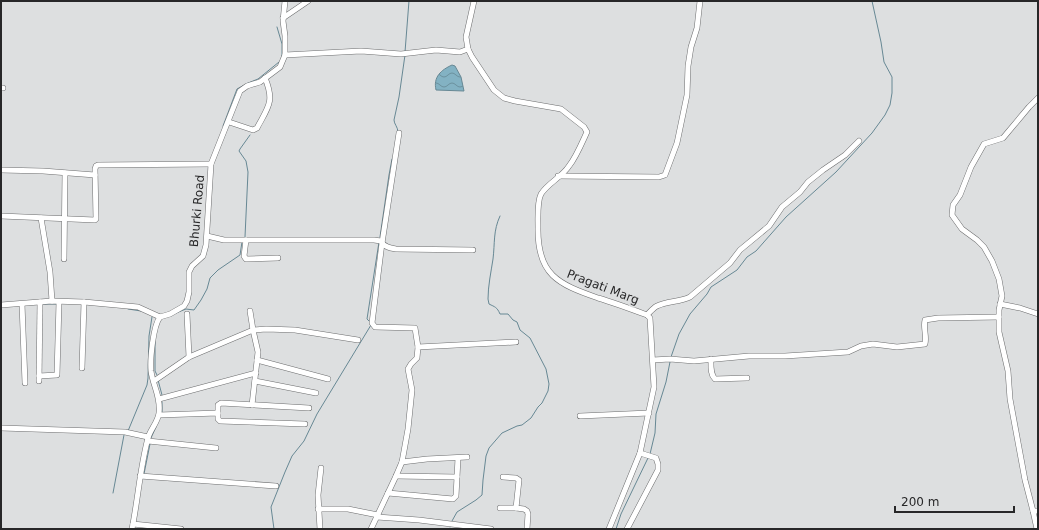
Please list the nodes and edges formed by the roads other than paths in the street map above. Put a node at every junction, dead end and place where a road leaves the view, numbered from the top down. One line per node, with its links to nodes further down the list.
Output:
1 (285, 1): 5 (street)
2 (308, 1): 5 (street)
3 (474, 1): 6 (street)
4 (700, 1): 17 (street)
5 (283, 18): 7 (street)
6 (468, 48): 7 (street); 17 (street, Pragati Marg)
7 (285, 54): 8 (street, Bhurki Road)
8 (265, 78): 10 (street, Bhurki Road); 10 (street)
9 (1038, 98): 32 (street)
10 (229, 122): 13 (street, Bhurki Road)
11 (399, 133): 23 (street)
12 (859, 141): 37 (street)
13 (211, 164): 16 (street); 21 (street, Bhurki Road)
14 (1, 170): 15 (street)
15 (65, 173): 16 (street); 20 (street)
16 (95, 175): 20 (street)
17 (558, 176): 37 (street, Pragati Marg)
18 (1, 216): 19 (street)
19 (42, 218): 20 (street); 27 (street)
20 (65, 219): 26 (street)
21 (207, 236): 22 (street); 38 (street, Bhurki Road)
22 (246, 240): 23 (street); 25 (street)
23 (382, 243): 24 (street); 43 (street)
24 (473, 250)
25 (278, 258)
26 (64, 260)
27 (52, 301): 28 (street); 29 (street)
28 (40, 302): 29 (street); 31 (street)
29 (59, 302): 30 (street)
30 (84, 302): 38 (street); 48 (street)
31 (22, 304): 33 (street); 54 (street)
32 (1000, 304): 36 (street); 39 (street)
33 (1, 305)
34 (250, 310): 40 (street)
35 (187, 314): 44 (street)
36 (1038, 314)
37 (647, 315): 47 (street, Pragati Marg)
38 (160, 317): 53 (street)
39 (999, 317): 45 (street); 81 (street)
40 (253, 330): 41 (street); 44 (street); 46 (street)
41 (358, 340)
42 (516, 342): 43 (street)
43 (418, 347): 70 (street)
44 (189, 357): 53 (street)
45 (711, 359): 47 (street); 50 (street)
46 (257, 360): 49 (street); 51 (street)
47 (653, 360): 60 (street, Pragati Marg)
48 (82, 368)
49 (256, 373): 52 (street); 56 (street)
50 (747, 378)
51 (328, 379)
52 (255, 380): 55 (street); 57 (street)
53 (154, 381): 56 (street)
54 (25, 383)
55 (316, 393)
56 (159, 399): 61 (street)
57 (252, 405): 58 (street); 59 (street)
58 (309, 408)
59 (218, 413): 61 (street); 63 (street)
60 (649, 413): 62 (street); 67 (street, Pragati Marg)
61 (159, 414): 65 (street)
62 (580, 416)
63 (305, 424)
64 (1, 428): 65 (street)
65 (148, 439): 66 (street); 72 (street)
66 (216, 448)
67 (640, 453): 89 (street, Pragati Marg); 90 (street)
68 (467, 457): 69 (street)
69 (458, 458): 70 (street); 74 (street)
70 (402, 462): 73 (street)
71 (321, 468): 78 (street)
72 (140, 476): 76 (street); 83 (street)
73 (396, 476): 74 (street); 77 (street)
74 (457, 477): 77 (street)
75 (504, 477): 80 (street)
76 (276, 486)
77 (388, 493): 82 (street)
78 (318, 508): 82 (street); 85 (street)
79 (500, 508): 80 (street)
80 (516, 508): 88 (street)
81 (1036, 511): 91 (street)
82 (377, 516): 86 (street); 87 (street)
83 (132, 527): 84 (street)
84 (181, 529)
85 (320, 529)
86 (371, 529)
87 (491, 529)
88 (527, 529)
89 (609, 529)
90 (627, 529)
91 (1037, 529)

